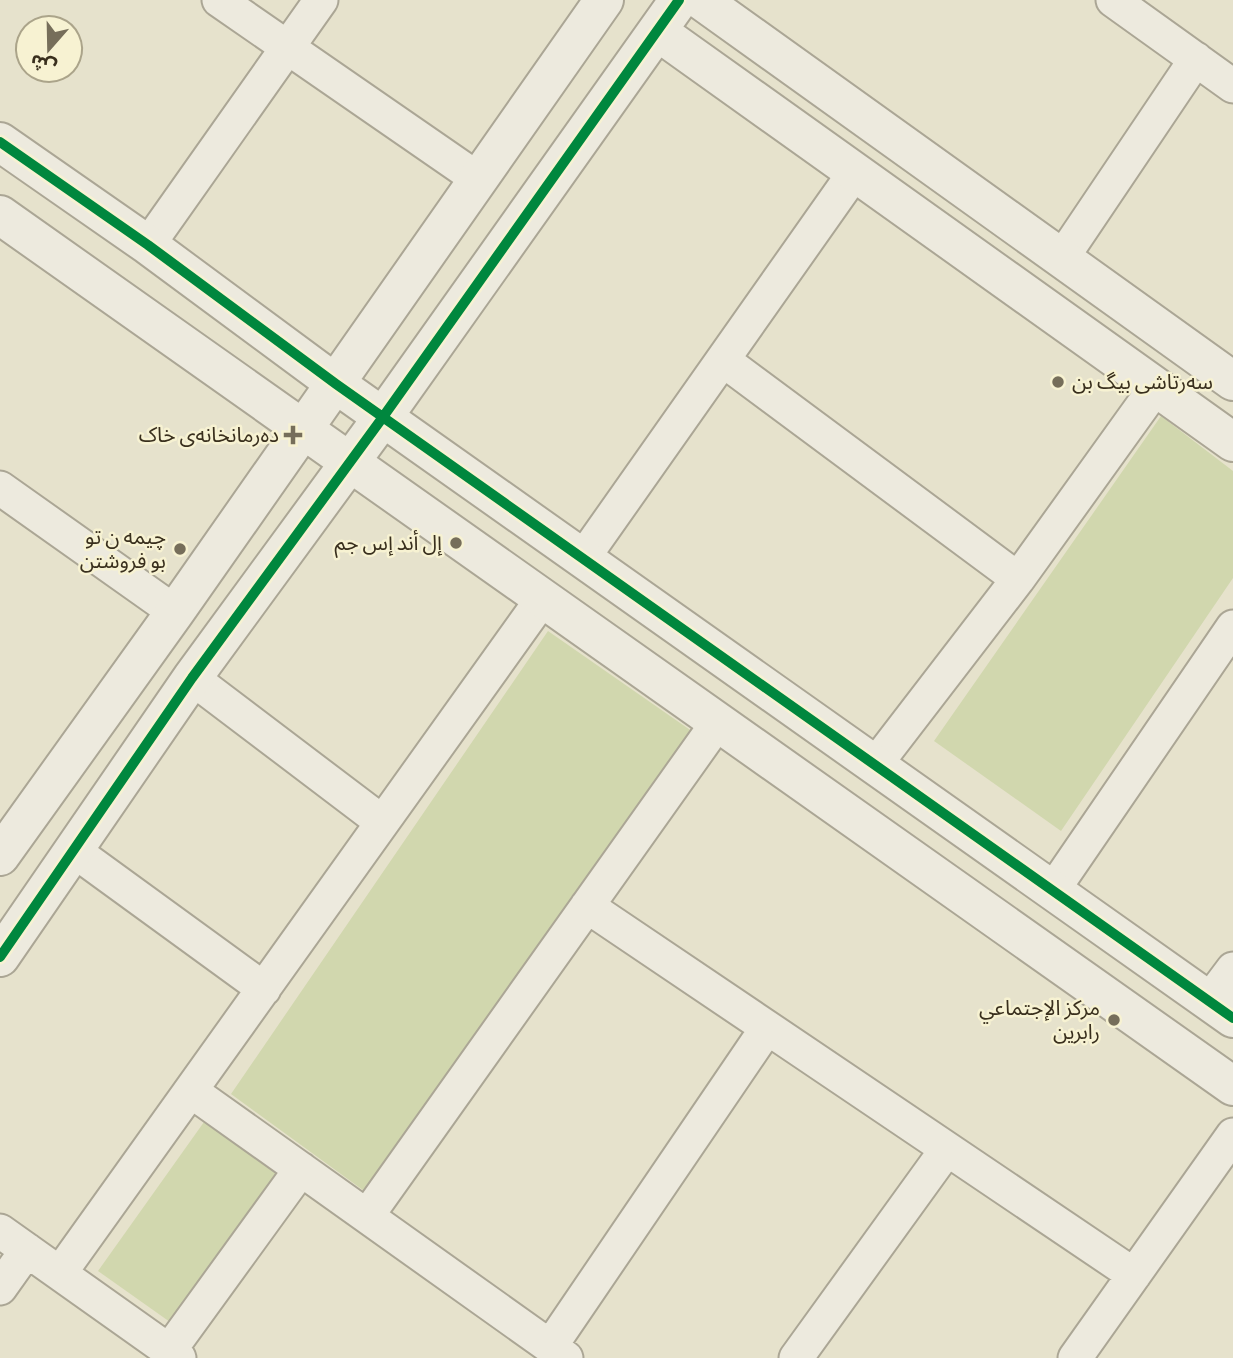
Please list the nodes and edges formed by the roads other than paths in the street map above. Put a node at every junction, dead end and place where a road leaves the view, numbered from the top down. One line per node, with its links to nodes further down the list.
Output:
1 (219, 0): 8 (street)
2 (321, 0): 8 (street)
3 (604, 0): 13 (street)
4 (679, 0): 7 (street)
5 (701, 0): 16 (street)
6 (1113, 0): 9 (street)
7 (657, 31): 12 (street); 21 (street)
8 (288, 47): 13 (street); 15 (street)
9 (1196, 59): 10 (street); 16 (street)
10 (1233, 86)
11 (0, 142): 15 (street)
12 (855, 172): 17 (street); 20 (street)
13 (478, 179): 19 (street)
14 (0, 215): 22 (street)
15 (148, 245): 19 (street)
16 (1062, 258): 18 (street)
17 (723, 360): 26 (street); 27 (street)
18 (1233, 381)
19 (336, 384): 21 (street); 22 (street)
20 (1156, 387): 23 (street); 27 (street)
21 (383, 417): 24 (street); 26 (street)
22 (304, 429): 24 (street); 29 (street)
23 (1233, 442)
24 (350, 462): 28 (street); 31 (street)
25 (0, 488): 29 (street)
26 (583, 558): 33 (street)
27 (1018, 579): 33 (street)
28 (543, 598): 32 (street); 34 (street)
29 (175, 612): 36 (street)
30 (1233, 626): 37 (street)
31 (192, 678): 34 (street); 35 (street)
32 (718, 722): 38 (street); 44 (street)
33 (875, 765): 37 (street)
34 (382, 822): 41 (street)
35 (73, 850): 39 (street); 41 (street)
36 (0, 856)
37 (1053, 890): 42 (street)
38 (587, 906): 43 (street); 49 (street)
39 (0, 957)
40 (1233, 970): 42 (street)
41 (264, 989): 45 (street)
42 (1221, 1010)
43 (767, 1028): 47 (street); 55 (street)
44 (1233, 1086)
45 (191, 1091): 48 (street); 52 (street)
46 (1233, 1135): 53 (street)
47 (947, 1149): 53 (street); 57 (street)
48 (301, 1169): 49 (street); 56 (street)
49 (367, 1216): 55 (street)
50 (0, 1231): 51 (street)
51 (27, 1250): 52 (street); 54 (street)
52 (60, 1273): 56 (street)
53 (1134, 1275): 58 (street)
54 (0, 1288)
55 (558, 1352)
56 (174, 1355)
57 (796, 1358)
58 (1075, 1358)

